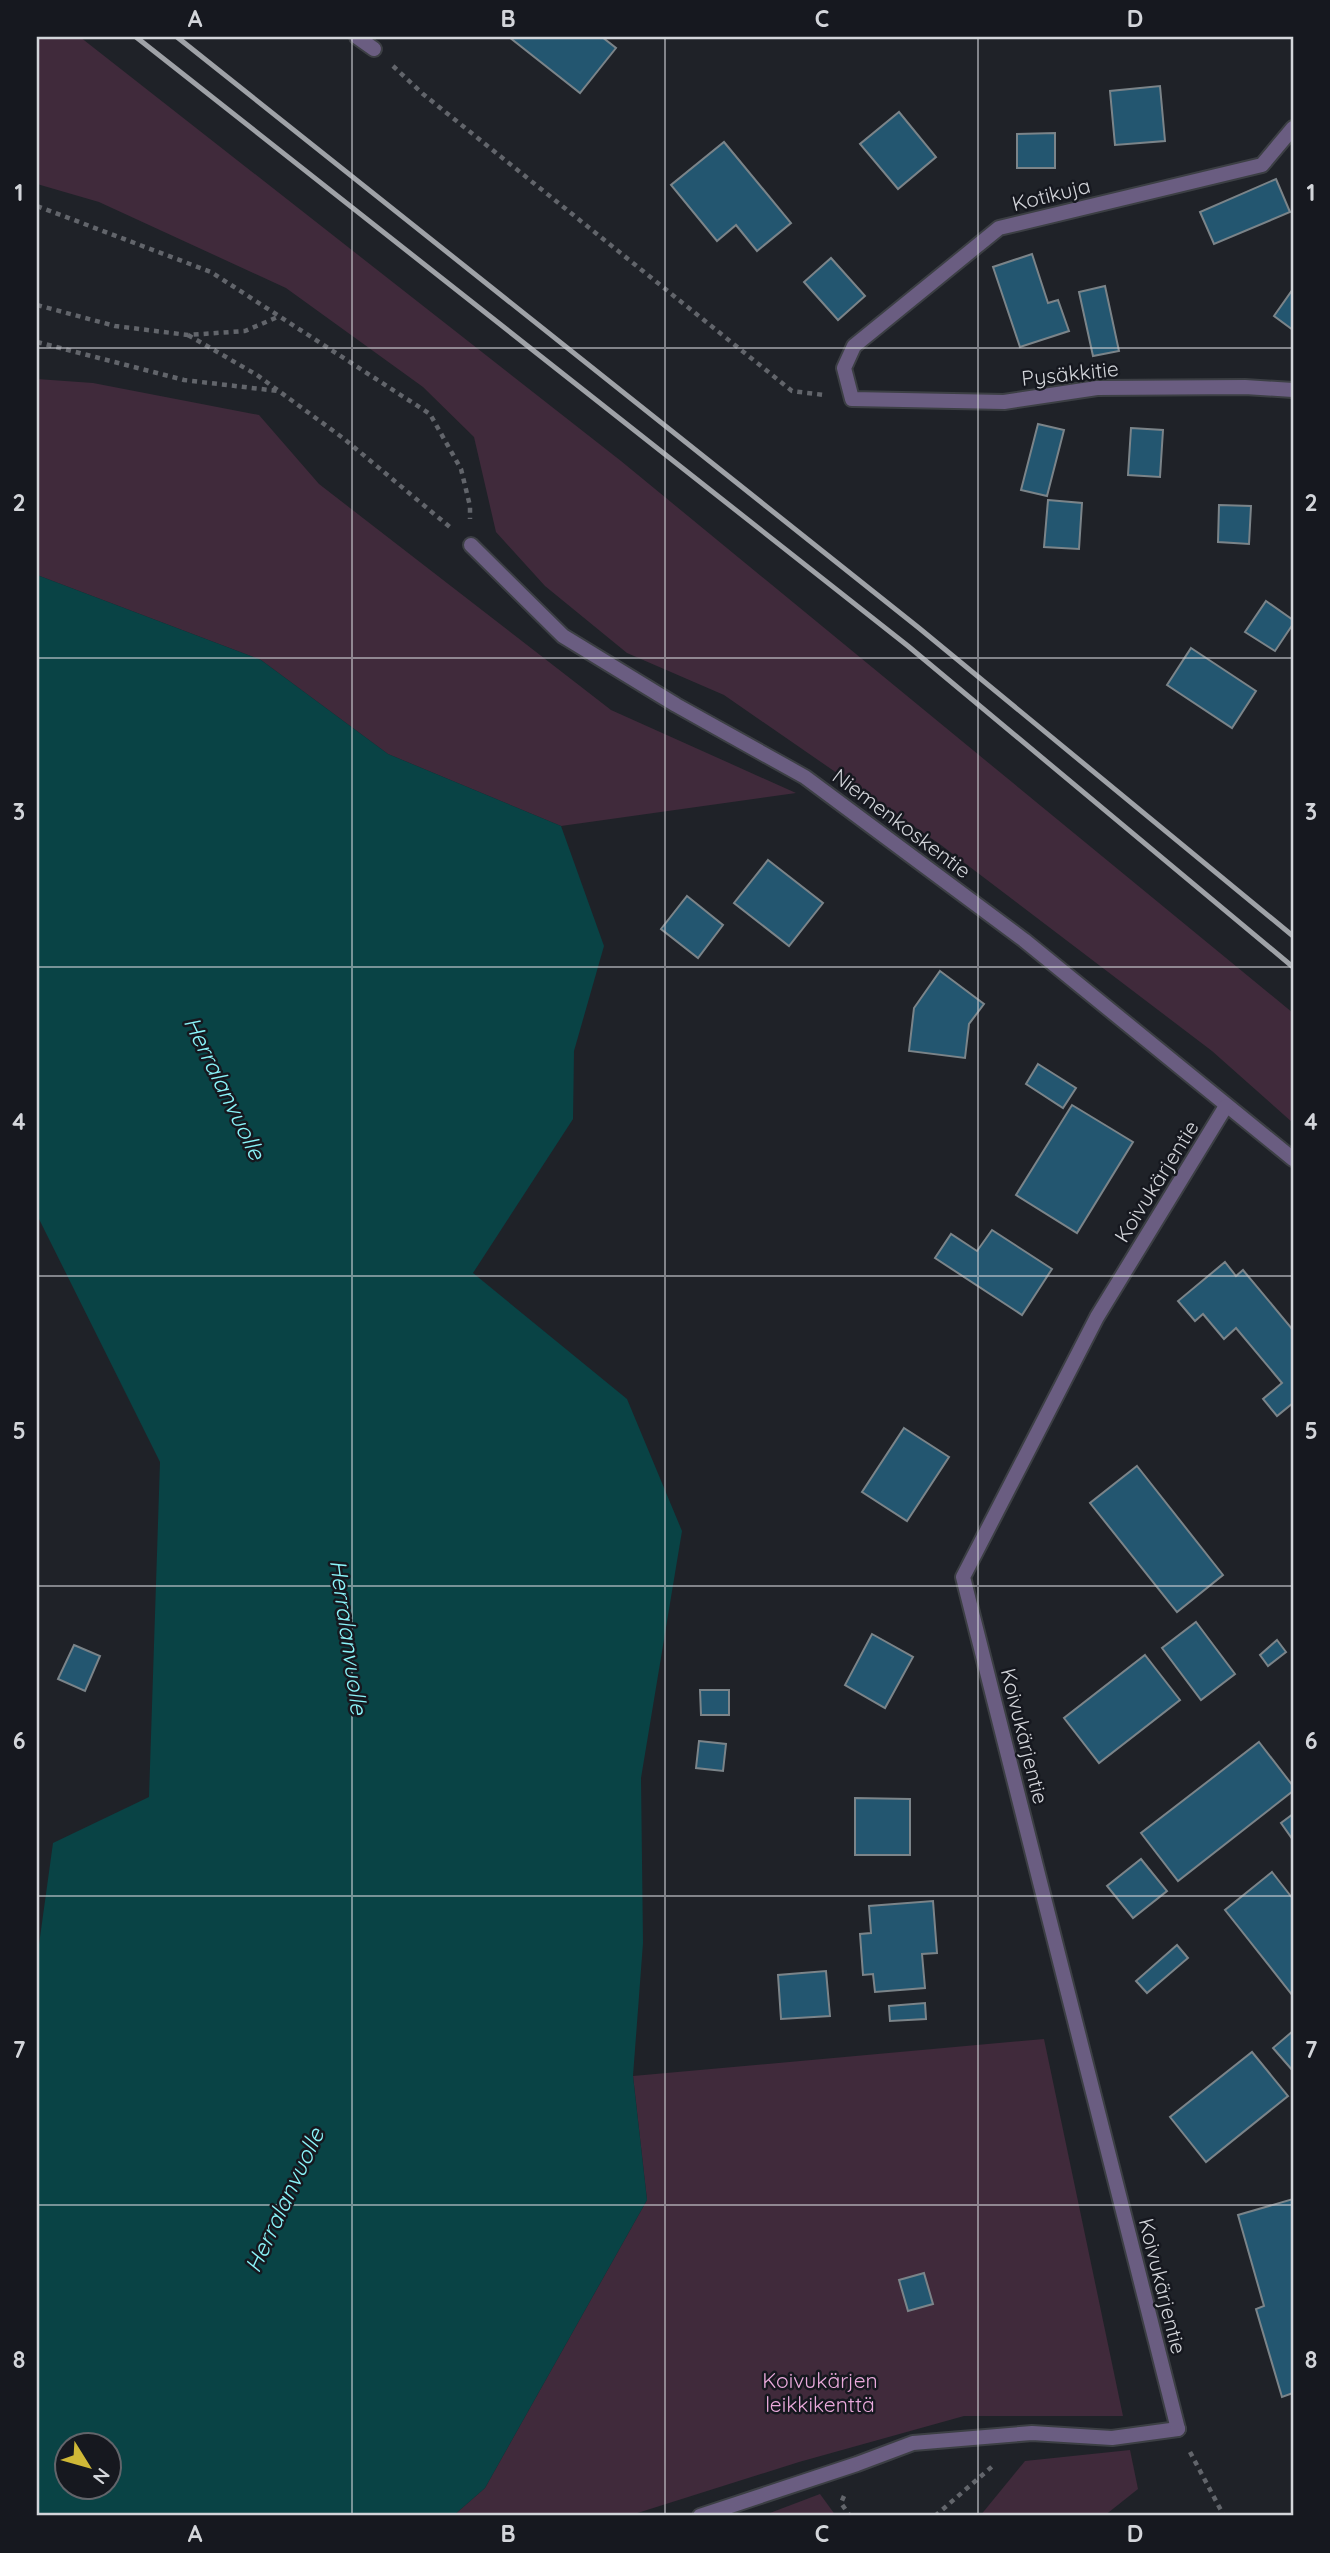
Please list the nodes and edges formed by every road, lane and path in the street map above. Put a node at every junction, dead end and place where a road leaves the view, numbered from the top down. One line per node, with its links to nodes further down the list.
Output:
1 (357, 37): 2 (street)
2 (374, 49): 11 (path)
3 (1293, 128): 11 (street, Kotikuja)
4 (37, 206): 6 (path)
5 (37, 305): 7 (path)
6 (280, 315): 7 (path); 12 (path)
7 (188, 335): 10 (path)
8 (37, 342): 10 (path)
9 (1293, 390): 11 (street, Pysäkkitie)
10 (279, 391): 12 (path)
11 (852, 399)
12 (471, 545): 13 (street, Niemenkoskentie)
13 (1226, 1106): 14 (street, Niemenkoskentie); 15 (street, Koivukärjentie)
14 (1293, 1159)
15 (1178, 2430): 16 (street); 19 (path)
16 (1032, 2433): 17 (street); 18 (path)
17 (700, 2516)
18 (934, 2516)
19 (1224, 2516)

